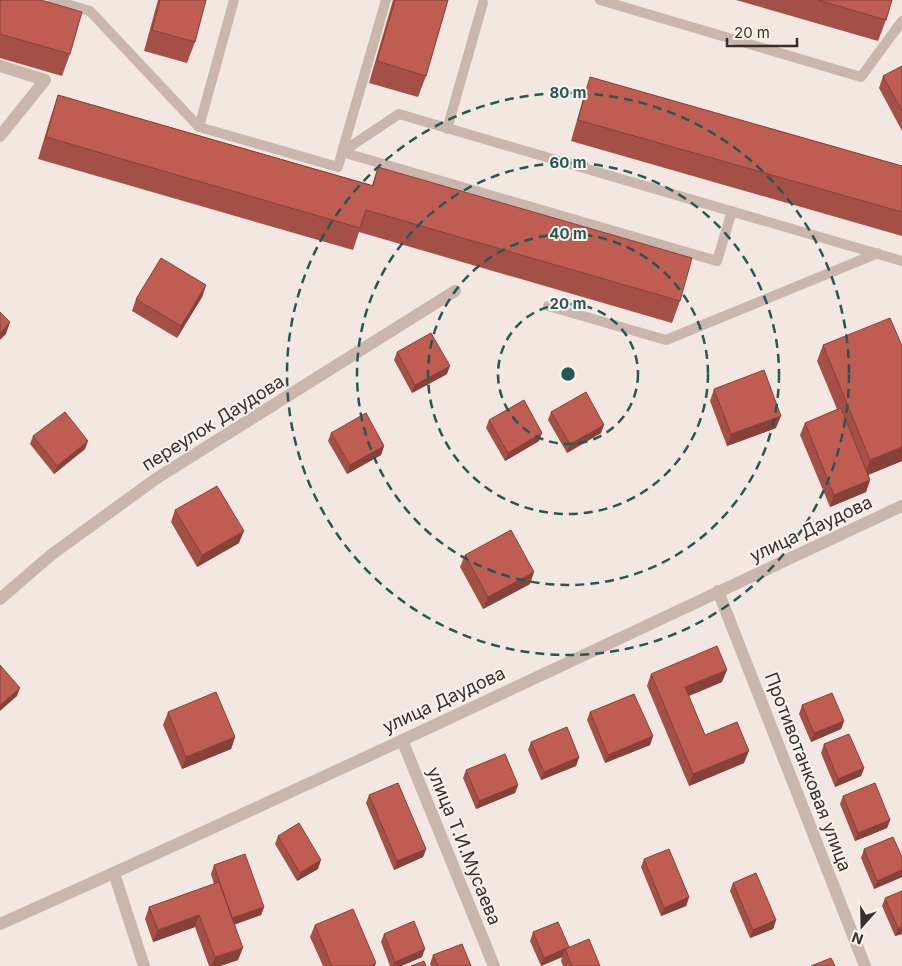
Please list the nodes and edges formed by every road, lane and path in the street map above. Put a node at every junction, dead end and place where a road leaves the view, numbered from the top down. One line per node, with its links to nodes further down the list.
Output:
1 (53, 0): 8 (lane)
2 (234, 0): 8 (lane)
3 (386, 0): 11 (lane)
4 (600, 0): 6 (lane)
5 (483, 3): 9 (lane)
6 (902, 21)
7 (0, 66): 10 (street)
8 (199, 127): 11 (lane)
9 (447, 128): 11 (lane); 12 (lane)
10 (0, 136)
11 (342, 152): 12 (lane)
12 (732, 211): 13 (lane)
13 (878, 254): 14 (lane); 16 (lane)
14 (902, 261)
15 (455, 291): 19 (street, переулок Даудова)
16 (548, 306)
17 (902, 506): 18 (street, улица Даудова)
18 (718, 592): 20 (street, улица Даудова); 25 (street, Противотанковая улица)
19 (0, 599)
20 (402, 740): 21 (street, улица Даудова); 24 (street, улица Т.И.Мусаева)
21 (114, 873): 22 (street, улица Даудова); 23 (street)
22 (0, 924)
23 (144, 966)
24 (494, 966)
25 (865, 966)

